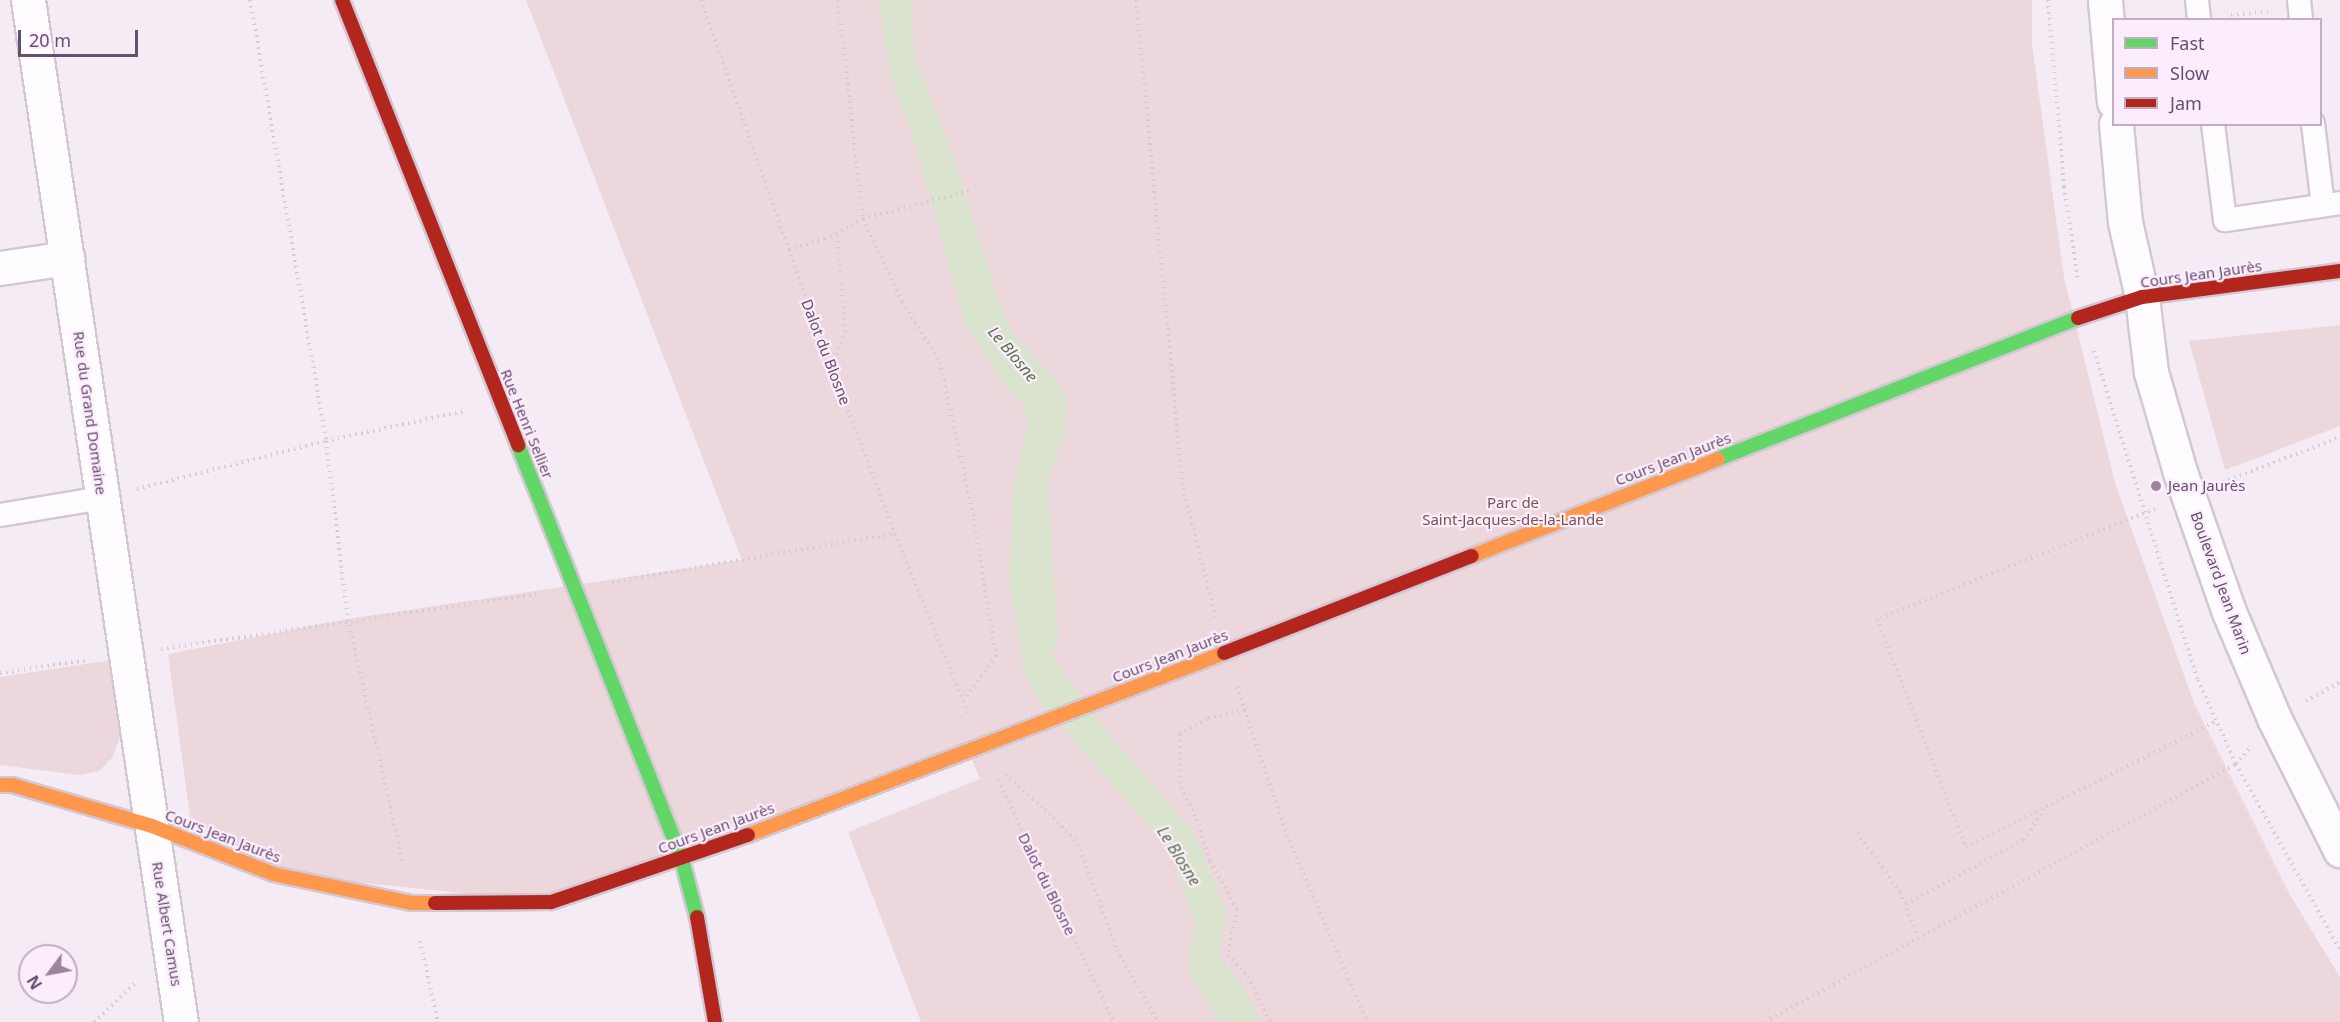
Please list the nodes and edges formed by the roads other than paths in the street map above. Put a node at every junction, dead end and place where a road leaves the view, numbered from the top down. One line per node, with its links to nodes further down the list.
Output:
1 (28, 0): 13 (street, Rue du Grand Domaine)
2 (342, 0): 22 (street, Rue Henri Sellier)
3 (2105, 0): 8 (street)
4 (2197, 0): 6 (lane)
5 (2299, 0): 7 (lane)
6 (2199, 18)
7 (2301, 18)
8 (2112, 79)
9 (2116, 126): 16 (street, Boulevard Jean Marin)
10 (2213, 126): 12 (lane)
11 (2313, 126): 12 (lane)
12 (2331, 204)
13 (67, 258): 14 (street); 17 (street, Rue du Grand Domaine)
14 (0, 268)
15 (2340, 272): 16 (street, Cours Jean Jaurès)
16 (2142, 297): 21 (street, Boulevard Jean Marin); 22 (street, Cours Jean Jaurès)
17 (103, 498): 18 (lane); 20 (street, Rue du Grand Domaine)
18 (0, 515)
19 (0, 785): 20 (street, Cours Jean Jaurès)
20 (152, 826): 22 (street, Cours Jean Jaurès); 23 (street, Rue Albert Camus)
21 (2340, 850)
22 (682, 860): 24 (street, Rue Henri Sellier)
23 (181, 1022)
24 (715, 1022)

